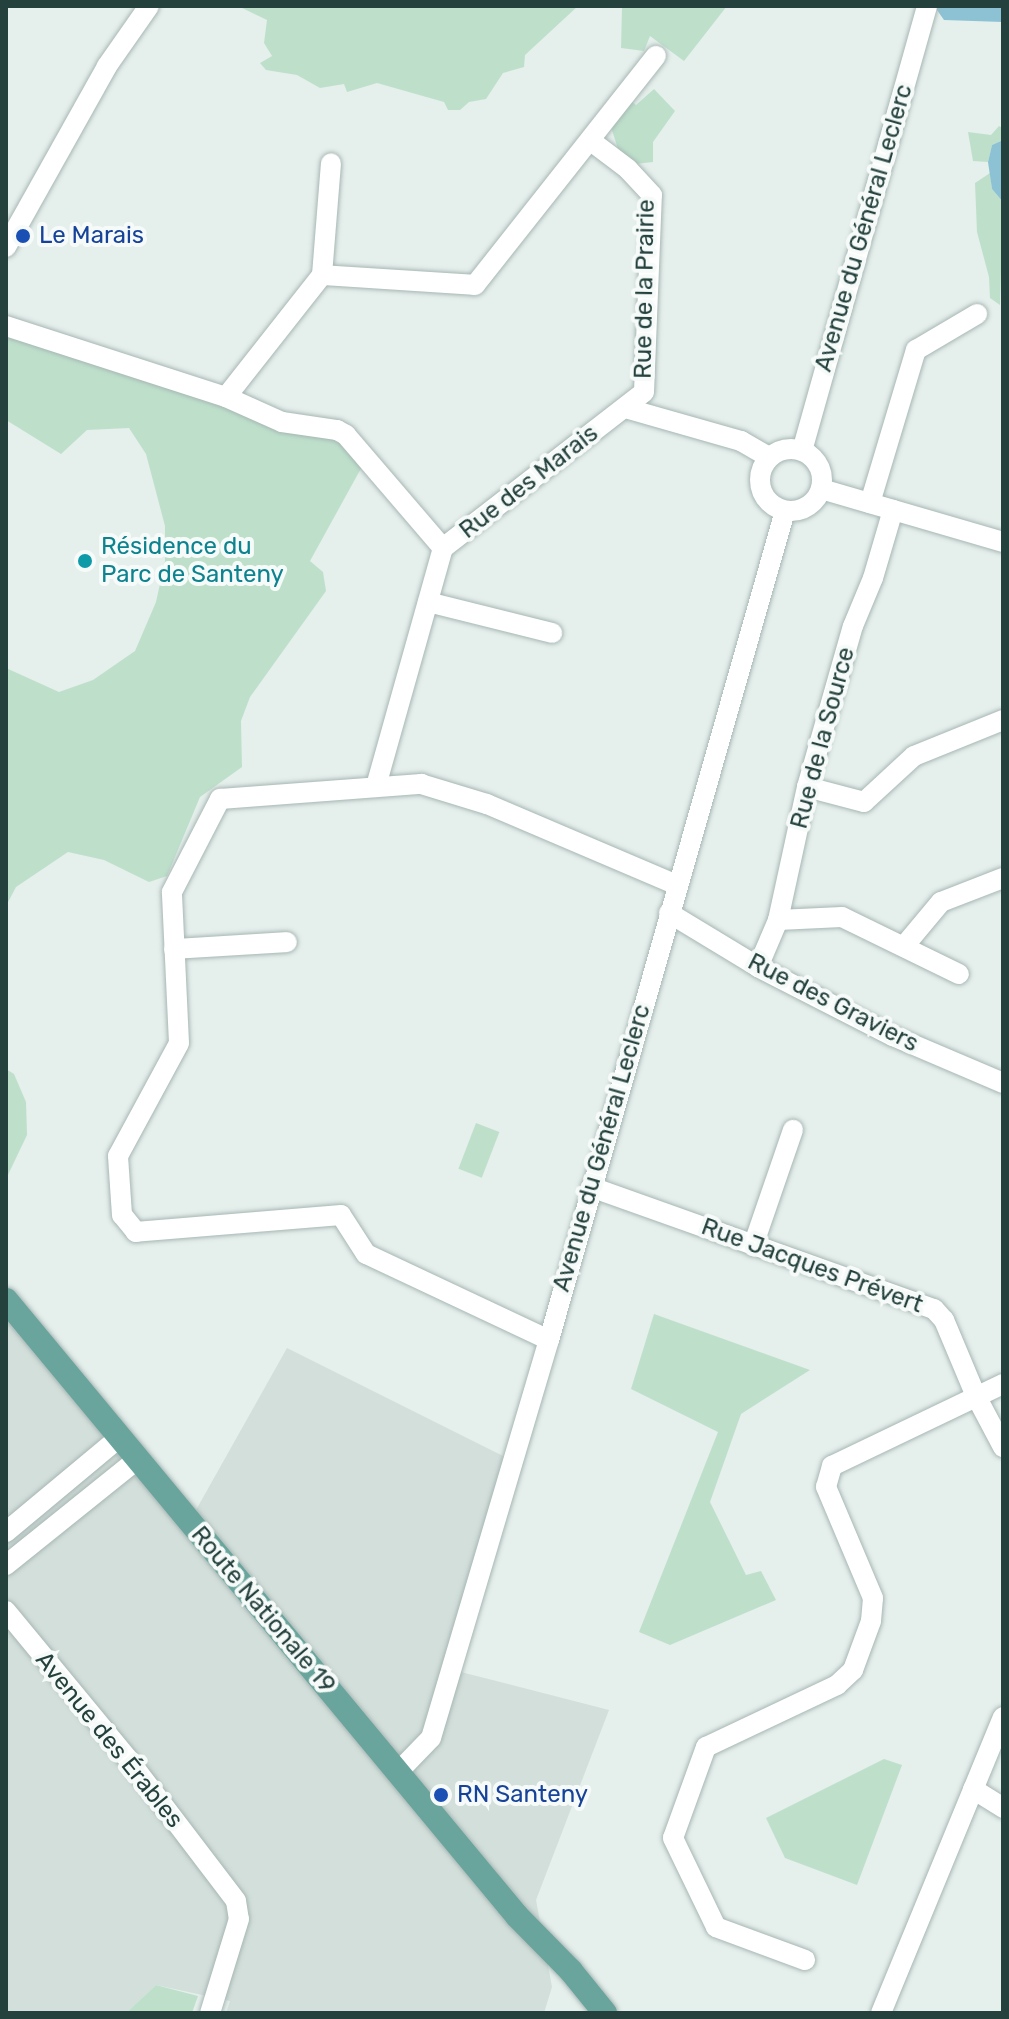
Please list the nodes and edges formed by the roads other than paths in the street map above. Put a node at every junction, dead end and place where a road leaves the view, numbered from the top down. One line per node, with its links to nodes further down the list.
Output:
1 (149, 6): 6 (street)
2 (927, 6): 12 (street, Avenue du Général Leclerc)
3 (656, 56): 4 (street)
4 (591, 141): 7 (street); 11 (street, Rue de la Prairie)
5 (331, 163): 7 (street)
6 (7, 248)
7 (322, 275): 10 (street)
8 (977, 314): 15 (street)
9 (7, 325): 10 (street, Rue des Marais)
10 (226, 397): 19 (street, Rue des Marais)
11 (625, 408): 13 (street); 19 (street, Rue des Marais)
12 (802, 451): 13 (street); 14 (street)
13 (769, 457): 17 (street)
14 (821, 489): 15 (street); 17 (street)
15 (870, 503): 16 (street)
16 (893, 510): 18 (street); 24 (street, Rue de la Source)
17 (785, 511): 26 (street, Avenue du Général Leclerc)
18 (1003, 542)
19 (443, 548): 20 (street)
20 (428, 602): 21 (street); 23 (street)
21 (552, 633)
22 (1003, 720): 24 (street)
23 (376, 786): 26 (street); 31 (street)
24 (807, 787): 28 (street, Rue de la Source)
25 (1003, 878): 30 (street)
26 (677, 885): 27 (street, Avenue du Général Leclerc)
27 (669, 913): 32 (street, Rue des Graviers); 36 (street, Avenue du Général Leclerc)
28 (778, 920): 30 (street); 32 (street, Rue de la Source)
29 (287, 942): 31 (street)
30 (905, 945): 33 (street)
31 (174, 949): 39 (street)
32 (758, 967): 34 (street, Rue des Graviers)
33 (959, 974)
34 (1003, 1083)
35 (793, 1130): 37 (street)
36 (591, 1187): 37 (street, Rue Jacques Prévert); 39 (street, Avenue du Général Leclerc)
37 (753, 1246): 41 (street, Rue Jacques Prévert)
38 (6, 1300): 42 (main road, Route Nationale 19)
39 (549, 1340): 49 (street, Avenue du Général Leclerc)
40 (1003, 1384): 41 (street)
41 (976, 1396): 43 (street, Rue Jacques Prévert); 53 (street)
42 (120, 1437): 44 (main road, Route Nationale 19); 45 (street)
43 (1003, 1447)
44 (138, 1459): 46 (street); 49 (main road, Route Nationale 19)
45 (6, 1532)
46 (6, 1565)
47 (6, 1611): 54 (street, Avenue des Érables)
48 (1003, 1717): 50 (street)
49 (398, 1772): 52 (main road, Route Nationale 19)
50 (973, 1789): 51 (street); 57 (street)
51 (1003, 1808)
52 (520, 1920): 55 (main road, Route Nationale 19); 56 (main road, Route Nationale 19)
53 (805, 1960)
54 (210, 2013)
55 (587, 2013)
56 (605, 2013)
57 (881, 2013)

